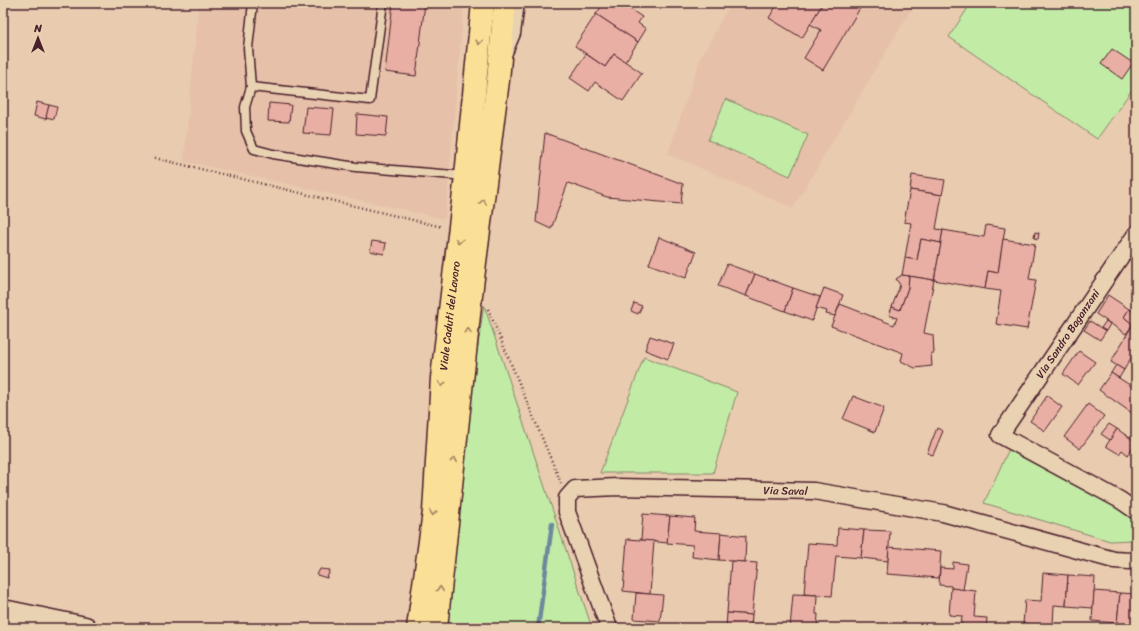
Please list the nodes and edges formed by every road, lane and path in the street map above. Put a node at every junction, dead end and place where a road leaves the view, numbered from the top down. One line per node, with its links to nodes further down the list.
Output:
1 (253, 3): 7 (lane)
2 (382, 3): 7 (lane)
3 (483, 3): 9 (main road, Viale Caduti del Lavoro, one-way to 9)
4 (505, 3): 6 (main road, Viale Caduti del Lavoro)
5 (520, 3): 6 (lane, Viale Caduti del Lavoro)
6 (498, 80): 20 (main road, Viale Caduti del Lavoro, one-way to 6)
7 (251, 87): 9 (lane)
8 (154, 158): 10 (path)
9 (466, 176): 10 (main road, Viale Caduti del Lavoro)
10 (460, 231): 19 (main road, Viale Caduti del Lavoro, one-way to 19)
11 (1136, 234): 12 (street, Via Sandro Baganzani)
12 (1131, 249): 15 (street, Via Sandro Baganzani)
13 (488, 308): 14 (path)
14 (567, 498): 16 (street, Via Saval); 21 (street)
15 (1136, 511)
16 (1136, 559)
17 (3, 611): 18 (street)
18 (85, 628)
19 (418, 628)
20 (436, 628)
21 (608, 628)

